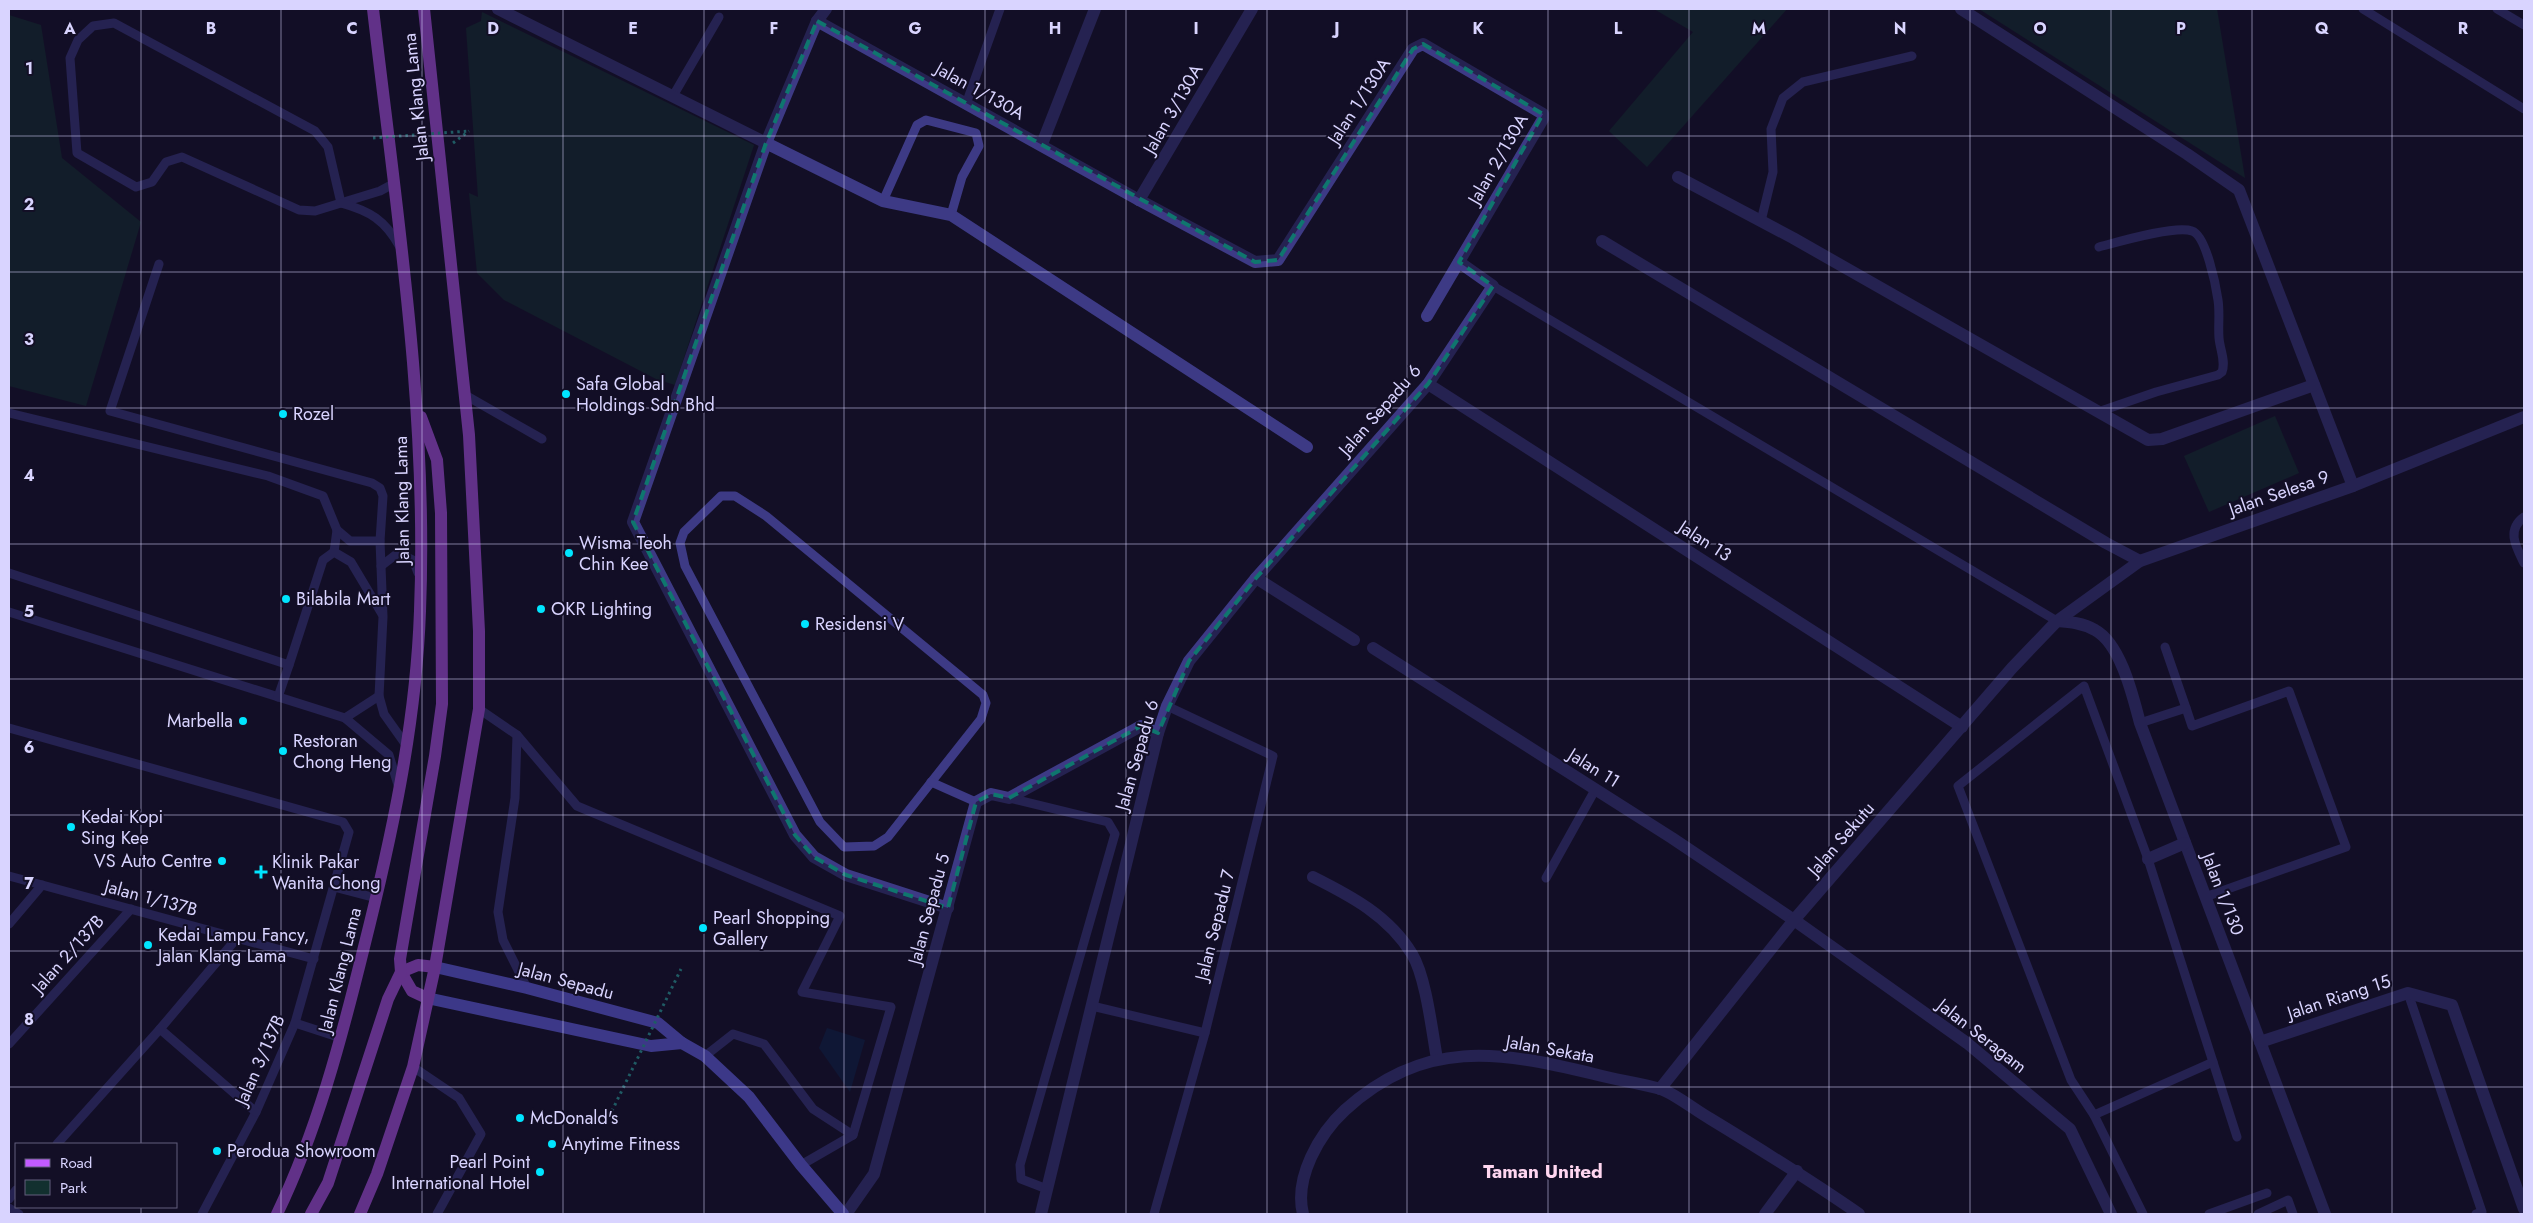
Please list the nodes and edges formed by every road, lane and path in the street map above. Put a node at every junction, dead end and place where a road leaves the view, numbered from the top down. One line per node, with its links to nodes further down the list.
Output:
1 (373, 9): 23 (main road, Jalan Klang Lama)
2 (424, 9): 39 (main road, Jalan Klang Lama)
3 (498, 9): 16 (street)
4 (826, 9): 12 (street)
5 (1000, 9): 17 (lane)
6 (1095, 9): 22 (street)
7 (1252, 9): 25 (street, Jalan 3/130A)
8 (1960, 9): 38 (street)
9 (2364, 9): 18 (lane)
10 (2497, 9): 13 (lane)
11 (718, 17): 16 (lane)
12 (817, 21): 17 (street, Jalan 1/130A); 21 (street)
13 (2524, 25)
14 (1423, 44): 25 (street, Jalan 1/130A); 33 (street, Jalan 2/130A)
15 (1912, 56): 29 (lane)
16 (672, 96): 21 (street)
17 (966, 104): 22 (street, Jalan 1/130A)
18 (2524, 109)
19 (468, 130): 20 (path, bridge)
20 (373, 138)
21 (766, 144): 27 (street); 90 (street)
22 (1042, 144): 25 (street, Jalan 1/130A)
23 (392, 176): 26 (lane); 31 (main road, Jalan Klang Lama)
24 (1678, 177): 29 (street)
25 (1139, 200)
26 (341, 202): 26 (lane); 31 (lane)
27 (883, 202): 28 (street); 28 (lane)
28 (951, 215): 45 (street)
29 (1761, 221): 41 (street)
30 (1602, 241): 51 (street)
31 (400, 247): 40 (main road, Jalan Klang Lama)
32 (2098, 247): 41 (lane)
33 (1459, 262): 35 (street); 36 (street, Jalan 2/130A)
34 (159, 264): 49 (lane)
35 (1493, 286): 37 (street, Jalan Sepadu 6); 59 (lane)
36 (1427, 316)
37 (1428, 384): 55 (street, Jalan Sepadu 6); 71 (street, Jalan 13)
38 (2314, 385): 41 (street); 46 (street)
39 (465, 395): 44 (lane); 68 (main road, Jalan Klang Lama)
40 (418, 411): 56 (main road, Jalan Klang Lama); 98 (main road)
41 (2098, 412)
42 (9, 413): 48 (lane)
43 (2524, 417): 46 (street, Jalan Selesa 9)
44 (542, 439)
45 (1307, 447)
46 (2353, 486): 51 (street, Jalan Selesa 9)
47 (2524, 517): 52 (lane)
48 (338, 530): 49 (lane); 50 (lane)
49 (380, 541): 53 (lane)
50 (334, 552): 58 (lane); 63 (lane)
51 (2140, 561): 59 (street, Jalan Selesa 9)
52 (2524, 562)
53 (381, 566): 56 (lane); 58 (lane)
54 (9, 573): 63 (lane)
55 (1256, 578): 60 (street); 66 (street, Jalan Sepadu 6)
56 (421, 580): 75 (main road, Jalan Klang Lama)
57 (9, 612): 65 (lane)
58 (383, 617): 64 (lane)
59 (2057, 621): 70 (street, Jalan 1/130); 71 (street, Jalan Sekutu)
60 (1354, 640)
61 (2165, 647): 67 (lane)
62 (1373, 648): 78 (street, Jalan 11)
63 (289, 665): 65 (lane)
64 (379, 696): 69 (lane); 75 (lane)
65 (278, 697): 69 (lane)
66 (1167, 706): 73 (street, Jalan Sepadu 6); 105 (lane, Jalan Sepadu 7)
67 (2186, 708): 70 (lane); 88 (lane)
68 (479, 709): 74 (lane); 96 (main road, Jalan Klang Lama)
69 (345, 718): 77 (lane)
70 (2140, 724): 81 (street, Jalan 1/130)
71 (1962, 727): 92 (street, Jalan Sekutu)
72 (9, 728): 87 (lane, Jalan 3/137B)
73 (1158, 733): 79 (street); 102 (street, Jalan Sepadu 6)
74 (517, 735): 99 (lane); 118 (lane)
75 (406, 745): 77 (main road, Jalan Klang Lama)
76 (931, 782): 76 (lane); 80 (lane)
77 (399, 786): 89 (main road, Jalan Klang Lama)
78 (1595, 790): 85 (lane); 92 (street, Jalan 11)
79 (1009, 798): 80 (street); 123 (lane)
80 (976, 802): 90 (street, Jalan Sepadu 5)
81 (2185, 843): 82 (street); 88 (street, Jalan 1/130)
82 (2148, 859): 112 (lane); 116 (lane)
83 (9, 876): 86 (lane, Jalan 1/137B)
84 (1313, 877): 111 (street)
85 (1546, 878)
86 (42, 885): 91 (lane, Jalan 1/137B); 93 (lane)
87 (334, 887): 89 (lane); 95 (lane, Jalan 3/137B)
88 (2205, 897): 107 (street, Jalan 1/130)
89 (376, 898): 106 (main road, Jalan Klang Lama)
90 (948, 908): 133 (street, Jalan Sepadu 5)
91 (131, 909): 94 (lane, Jalan 1/137B); 109 (lane, Jalan 2/137B)
92 (1794, 920): 114 (street, Jalan Sekutu); 139 (street, Jalan Seragam)
93 (9, 924)
94 (237, 938): 95 (lane, Jalan 1/137B); 104 (lane)
95 (314, 959): 103 (lane, Jalan 3/137B)
96 (434, 967): 98 (main road); 99 (street, Jalan Sepadu); 101 (main road, Jalan Klang Lama)
97 (681, 969): 117 (path, bridge)
98 (401, 972): 101 (main road); 130 (main road)
99 (527, 988): 108 (street, Jalan Sepadu)
100 (2408, 993): 107 (street, Jalan Riang 15); 126 (street, Jalan Riang 15); 145 (lane)
101 (427, 998): 108 (street); 113 (main road, Jalan Klang Lama)
102 (1092, 1006): 105 (lane); 123 (street, Jalan Sepadu 6)
103 (295, 1023): 106 (lane); 115 (lane, Jalan 3/137B)
104 (160, 1029): 115 (lane); 120 (lane)
105 (1205, 1032): 135 (lane, Jalan Sepadu 7)
106 (342, 1038): 129 (main road, Jalan Klang Lama)
107 (2260, 1042): 144 (street, Jalan 1/130)
108 (682, 1043): 110 (street, Jalan Sepadu)
109 (9, 1044)
110 (704, 1056): 118 (lane); 121 (street, Jalan Sepadu)
111 (1438, 1059): 114 (street, Jalan Sekata); 136 (street, Jalan Sekata)
112 (2213, 1062): 116 (lane); 119 (lane)
113 (413, 1067): 131 (main road, Jalan Klang Lama); 132 (lane)
114 (1660, 1089): 122 (street, Jalan Sekata)
115 (256, 1112): 128 (lane, Jalan 3/137B)
116 (2094, 1115): 140 (lane)
117 (609, 1117)
118 (853, 1135): 121 (lane)
119 (2237, 1137)
120 (58, 1143)
121 (800, 1165): 133 (street, Jalan Sepadu)
122 (1797, 1170): 137 (street); 138 (street, Jalan Sekata)
123 (1047, 1189): 134 (street, Jalan Sepadu 6)
124 (2267, 1193): 141 (lane)
125 (9, 1208): 127 (lane)
126 (2524, 1209)
127 (19, 1214)
128 (202, 1214)
129 (277, 1214)
130 (311, 1214)
131 (360, 1214)
132 (437, 1214)
133 (844, 1214)
134 (1041, 1214)
135 (1154, 1214)
136 (1303, 1214)
137 (1765, 1214)
138 (1859, 1214)
139 (2111, 1214)
140 (2143, 1214)
141 (2208, 1214)
142 (2258, 1214): 143 (lane)
143 (2293, 1214)
144 (2325, 1214)
145 (2476, 1214)

